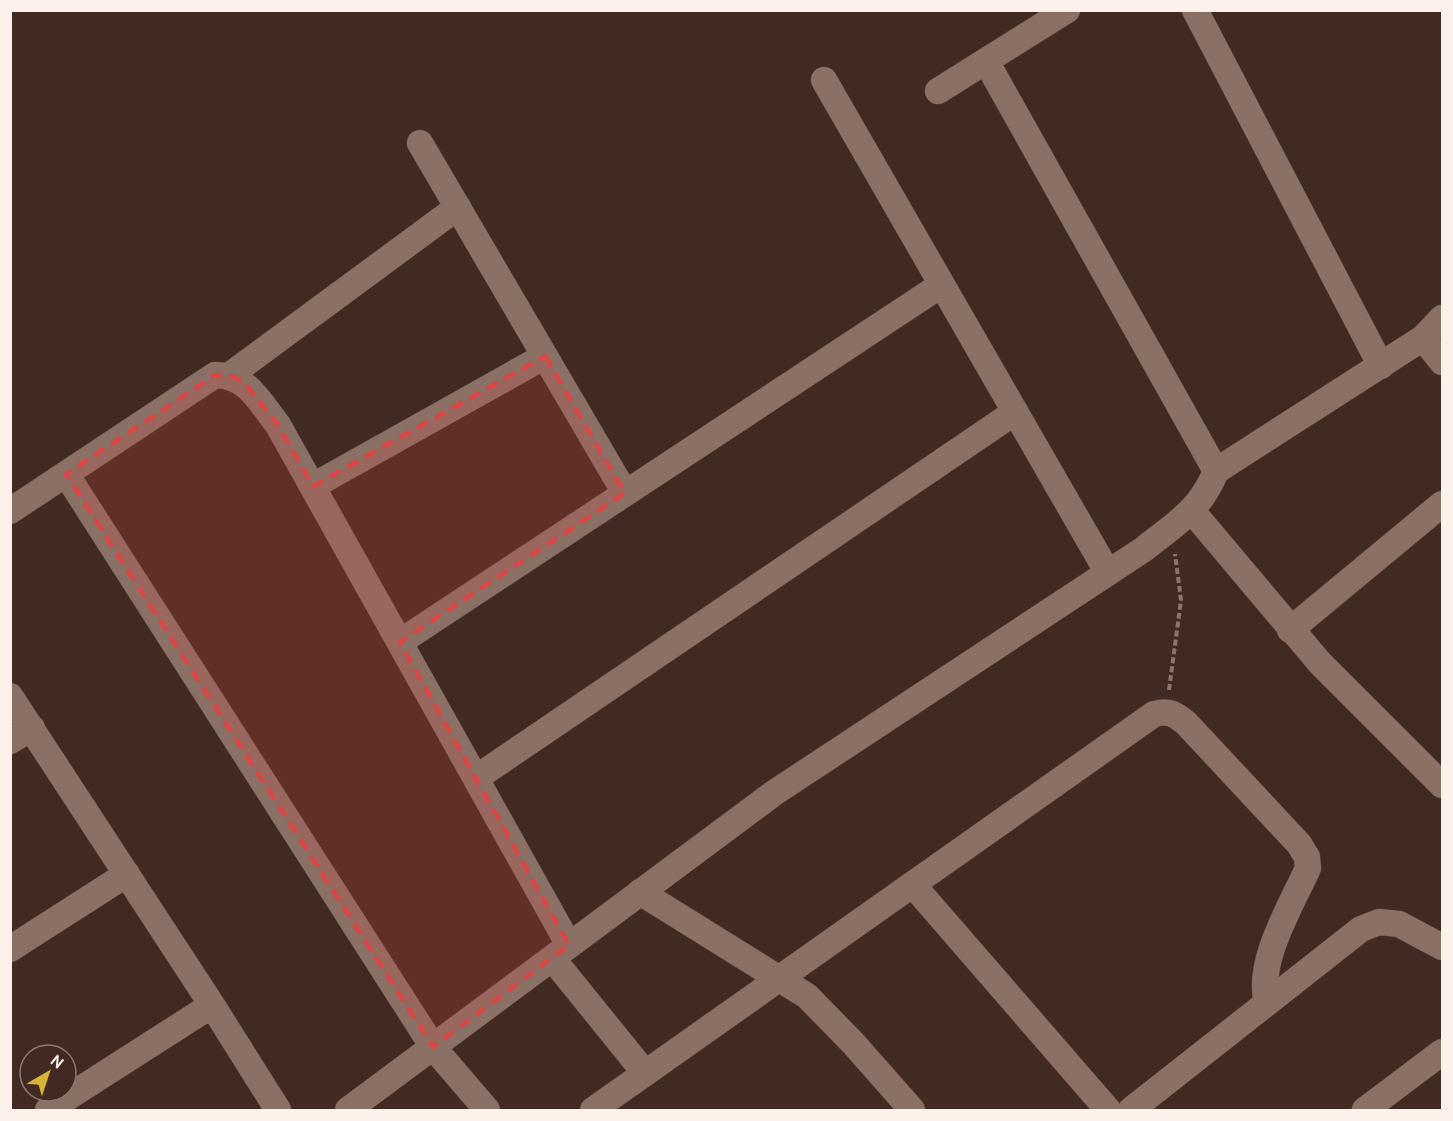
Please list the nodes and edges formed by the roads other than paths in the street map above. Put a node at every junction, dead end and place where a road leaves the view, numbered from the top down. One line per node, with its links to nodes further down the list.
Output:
1 (1067, 10): 3 (street)
2 (1195, 10): 13 (street)
3 (986, 61): 5 (street); 16 (street)
4 (824, 80): 8 (street)
5 (938, 91)
6 (420, 143): 7 (street)
7 (458, 207): 11 (street); 14 (street)
8 (942, 285): 15 (street); 19 (street)
9 (1443, 318): 10 (street)
10 (1423, 338): 12 (street); 13 (street)
11 (545, 357): 18 (street); 19 (street)
12 (1443, 362)
13 (1381, 366): 16 (street)
14 (230, 375): 17 (street); 18 (street)
15 (1015, 412): 23 (street); 28 (street)
16 (1216, 471): 22 (street)
17 (66, 474): 21 (street); 39 (street)
18 (313, 486): 25 (street)
19 (625, 494): 25 (street)
20 (1443, 504): 24 (street)
21 (10, 511)
22 (1192, 512): 23 (street); 24 (street)
23 (1108, 573): 32 (street)
24 (1290, 630): 29 (street)
25 (400, 642): 28 (street)
26 (10, 696): 27 (street)
27 (21, 735): 30 (street)
28 (476, 778): 35 (street)
29 (1443, 785)
30 (127, 874): 34 (street); 38 (street)
31 (914, 885): 36 (street); 37 (street); 48 (street)
32 (640, 892): 35 (street); 36 (street)
33 (1443, 947): 37 (street)
34 (10, 950)
35 (560, 952): 39 (street); 41 (street)
36 (780, 977): 41 (street); 47 (street)
37 (1268, 1003): 49 (street)
38 (212, 1005): 42 (street); 43 (street)
39 (433, 1047): 44 (street); 45 (street)
40 (1443, 1053): 50 (street)
41 (645, 1073): 46 (street)
42 (48, 1110)
43 (278, 1110)
44 (348, 1110)
45 (487, 1110)
46 (593, 1110)
47 (912, 1110)
48 (1108, 1110)
49 (1131, 1110)
50 (1365, 1110)

